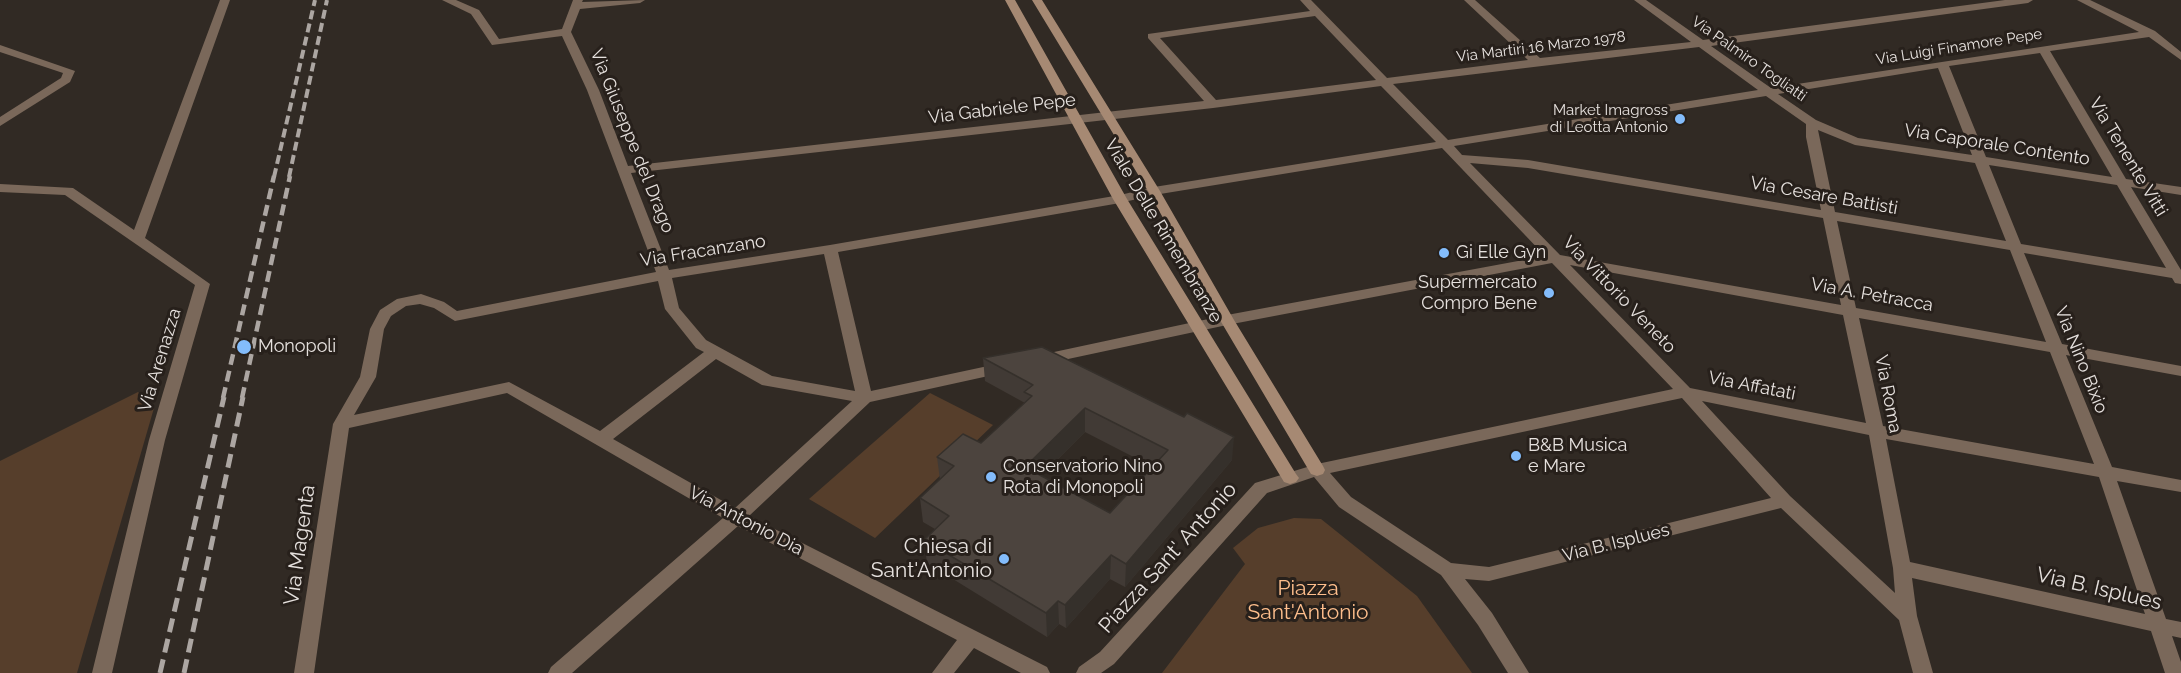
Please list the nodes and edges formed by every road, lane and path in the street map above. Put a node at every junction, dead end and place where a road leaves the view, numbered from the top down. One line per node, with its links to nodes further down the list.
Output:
1 (225, 0): 39 (street)
2 (447, 0): 13 (street)
3 (640, 0): 11 (street)
4 (1010, 0): 26 (street, Viale Delle Rimembranze)
5 (1036, 0): 25 (street, Viale Delle Rimembranze)
6 (1305, 0): 12 (street, Via Vittorio Veneto)
7 (1469, 0): 20 (street)
8 (1639, 0): 15 (street, Via Palmiro Togliatti)
9 (2028, 0): 15 (street, Via Martiri 16 Marzo 1978)
10 (2082, 0): 14 (street)
11 (577, 3): 13 (street)
12 (1317, 12): 22 (street, Via Vittorio Veneto); 24 (street)
13 (566, 32): 32 (street, Via Giuseppe del Drago)
14 (2151, 33): 17 (street); 18 (street, Via Luigi Finamore Pepe); 19 (street)
15 (1701, 44): 20 (street, Via Martiri 16 Marzo 1978); 23 (street, Via Palmiro Togliatti)
16 (0, 48): 27 (street)
17 (2181, 48)
18 (2043, 49): 21 (street, Via Luigi Finamore Pepe); 33 (street, Via Tenente Vitti)
19 (2181, 57)
20 (1537, 62): 22 (street, Via Martiri 16 Marzo 1978)
21 (1942, 64): 23 (street, Via Luigi Finamore Pepe); 31 (street, Via Nino Bixio)
22 (1384, 83): 24 (street, Via Gabriele Pepe); 29 (street, Via Vittorio Veneto)
23 (1771, 92): 28 (street, Via Palmiro Togliatti); 29 (street, Via Luigi Finamore Pepe)
24 (1213, 104): 25 (street, Via Gabriele Pepe)
25 (1108, 115): 26 (street, Via Gabriele Pepe); 35 (street, Viale Delle Rimembranze)
26 (1075, 119): 32 (street, Via Gabriele Pepe); 37 (street, Viale Delle Rimembranze)
27 (0, 122)
28 (1812, 123): 31 (street, Via Caporale Contento); 38 (street, Via Roma)
29 (1444, 143): 30 (street, Via Vittorio Veneto); 35 (street, Via Fracanzano)
30 (1459, 158): 38 (street, Via Cesare Battisti); 42 (street, Via Vittorio Veneto)
31 (1980, 161): 33 (street, Via Caporale Contento); 40 (street, Via Nino Bixio)
32 (624, 170): 43 (street, Via Giuseppe del Drago)
33 (2122, 182): 36 (street, Via Caporale Contento); 44 (street, Via Tenente Vitti)
34 (0, 188): 39 (street, Via Arenazza)
35 (1154, 191): 37 (street, Via Fracanzano); 46 (street, Viale Delle Rimembranze)
36 (2181, 191)
37 (1120, 199): 41 (street, Via Fracanzano); 47 (street, Viale Delle Rimembranze)
38 (1831, 215): 40 (street, Via Cesare Battisti); 45 (street, Via Roma)
39 (138, 239): 68 (street, Via Arenazza)
40 (2015, 248): 44 (street, Via Cesare Battisti); 48 (street, Via Nino Bixio)
41 (830, 249): 43 (street, Via Fracanzano); 52 (street)
42 (1556, 258): 45 (street, Via A. Petracca); 46 (street, Via Giuseppe del Drago); 51 (street, Via Vittorio Veneto)
43 (664, 275): 49 (street, Via Giuseppe del Drago); 53 (street, Via Fracanzano)
44 (2179, 278)
45 (1851, 311): 48 (street, Via A. Petracca); 54 (street, Via Roma)
46 (1227, 320): 47 (street, Via Giuseppe del Drago); 56 (street, Viale Delle Rimembranze)
47 (1198, 326): 52 (street, Via Giuseppe del Drago); 58 (street, Viale Delle Rimembranze)
48 (2055, 347): 50 (street, Via A. Petracca); 57 (street, Via Nino Bixio)
49 (714, 352): 52 (street, Via Giuseppe del Drago); 55 (street)
50 (2181, 371)
51 (1685, 392): 54 (street, Via Affatati); 56 (street, Via Affatati); 60 (street, Via Vittorio Veneto)
52 (865, 398): 61 (street)
53 (341, 424): 55 (street, Via Antonio Dia); 69 (street, Via Magenta)
54 (1876, 430): 57 (street, Via Affatati); 62 (street, Via Roma)
55 (601, 439): 61 (street, Via Antonio Dia)
56 (1317, 470): 58 (street, Piazza Sant' Antonio); 63 (street)
57 (2105, 471): 59 (street, Via Affatati); 65 (street, Via Nino Bixio)
58 (1290, 478): 73 (street, Piazza Sant' Antonio)
59 (2181, 486)
60 (1784, 501): 63 (street, Via B. Isplues); 64 (street, Via Vittorio Veneto)
61 (736, 518): 67 (street, Via Antonio Dia); 70 (street)
62 (1902, 568): 64 (street, Via Roma); 65 (street, Via B. Isplues)
63 (1447, 570): 74 (street)
64 (1907, 616): 75 (street, Via Roma)
65 (2157, 625): 66 (street, Via B. Isplues); 76 (street, Via Nino Bixio)
66 (2181, 630)
67 (971, 637): 71 (street); 72 (street, Via Antonio Dia)
68 (102, 673)
69 (304, 673)
70 (558, 673)
71 (942, 673)
72 (1040, 673)
73 (1086, 673)
74 (1519, 673)
75 (1923, 673)
76 (2175, 673)

